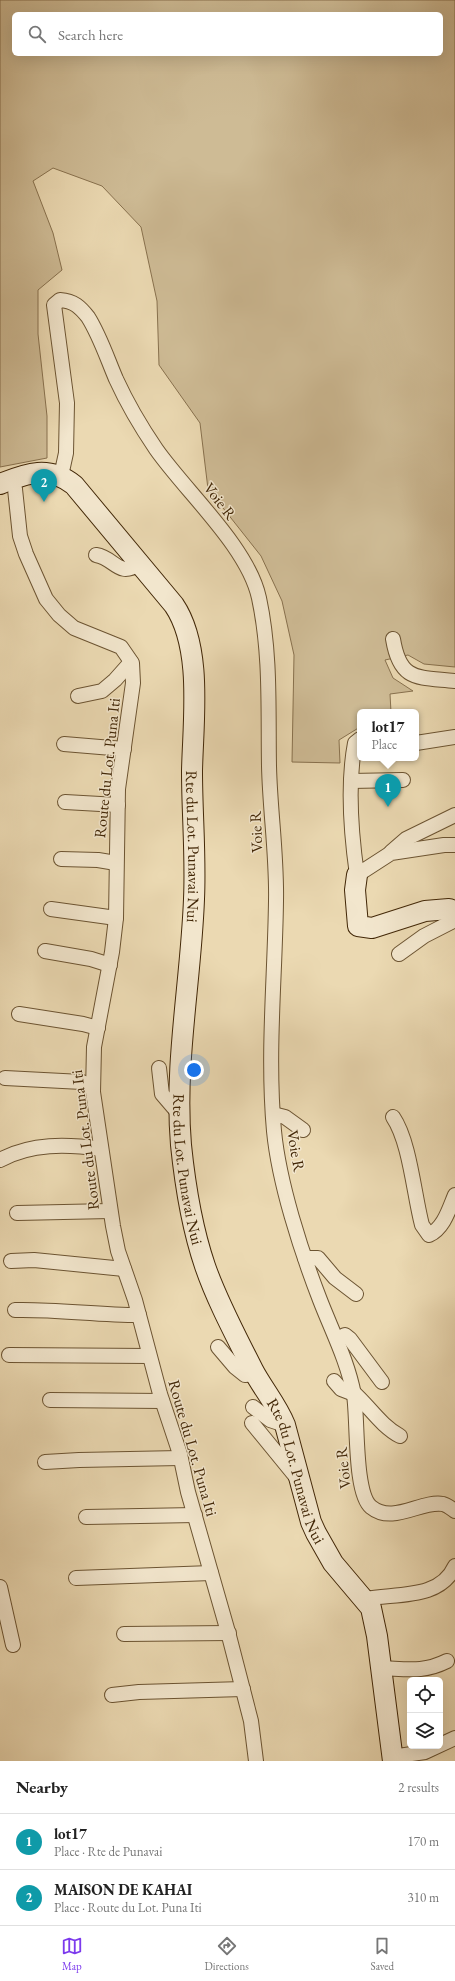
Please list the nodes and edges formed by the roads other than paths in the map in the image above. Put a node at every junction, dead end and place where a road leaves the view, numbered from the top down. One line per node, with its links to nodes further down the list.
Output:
1 (61, 476): 2 (main road, Rte du Lot. Punavai Nui); 4 (main road, Rte du Lot. Punavai Nui); 36 (street, Voie R)
2 (5, 482): 6 (street, Route du Lot. Puna Iti)
3 (96, 555): 4 (street)
4 (139, 564): 37 (main road, Rte du Lot. Punavai Nui)
5 (393, 639): 7 (street)
6 (131, 662): 8 (street); 13 (street, Route du Lot. Puna Iti)
7 (455, 681)
8 (78, 696)
9 (455, 737): 11 (street)
10 (357, 742): 15 (street)
11 (419, 743)
12 (64, 744): 13 (street)
13 (124, 750): 17 (street, Route du Lot. Puna Iti)
14 (403, 780): 15 (street)
15 (351, 781): 23 (street)
16 (65, 802): 17 (street)
17 (118, 806): 22 (street, Route du Lot. Puna Iti)
18 (452, 817): 20 (street)
19 (455, 846): 20 (street)
20 (391, 852): 23 (street)
21 (61, 859): 22 (street)
22 (116, 862): 26 (street, Route du Lot. Puna Iti)
23 (357, 875): 25 (main road)
24 (52, 909): 26 (street)
25 (455, 911)
26 (116, 918): 30 (street, Route du Lot. Puna Iti)
27 (455, 920): 29 (street)
28 (45, 951): 30 (street)
29 (399, 954)
30 (110, 965): 32 (street, Route du Lot. Puna Iti)
31 (19, 1014): 32 (street)
32 (98, 1028): 35 (street, Route du Lot. Puna Iti)
33 (160, 1068): 37 (street)
34 (5, 1078): 35 (street)
35 (93, 1086): 40 (street, Route du Lot. Puna Iti)
36 (273, 1114): 39 (street); 45 (street, Voie R)
37 (180, 1115): 55 (main road, Rte du Lot. Punavai Nui)
38 (393, 1117): 42 (street)
39 (303, 1130)
40 (101, 1149): 41 (street); 43 (street, Route du Lot. Puna Iti)
41 (0, 1160)
42 (455, 1195)
43 (110, 1211): 44 (street); 47 (street, Route du Lot. Puna Iti)
44 (16, 1213)
45 (305, 1258): 48 (street); 51 (street, Voie R)
46 (11, 1261): 47 (street)
47 (124, 1269): 50 (street, Route du Lot. Puna Iti)
48 (356, 1294)
49 (15, 1310): 50 (street)
50 (139, 1315): 54 (street, Route du Lot. Puna Iti)
51 (337, 1339): 57 (street); 58 (street, Voie R)
52 (218, 1347): 55 (street)
53 (9, 1355): 54 (street)
54 (149, 1356): 60 (street, Route du Lot. Puna Iti)
55 (255, 1374): 63 (main road, Rte du Lot. Punavai Nui)
56 (334, 1381): 58 (street)
57 (382, 1382)
58 (354, 1393): 64 (street); 68 (street, Voie R)
59 (50, 1400): 60 (street)
60 (162, 1401): 65 (street, Route du Lot. Puna Iti)
61 (253, 1407): 63 (street)
62 (252, 1423): 67 (street)
63 (285, 1425): 67 (main road, Rte du Lot. Punavai Nui)
64 (400, 1436)
65 (180, 1458): 66 (street); 69 (street, Route du Lot. Puna Iti)
66 (45, 1462)
67 (300, 1481): 75 (main road, Rte du Lot. Punavai Nui)
68 (455, 1511)
69 (194, 1515): 70 (street); 72 (street, Route du Lot. Puna Iti)
70 (86, 1517)
71 (455, 1566): 75 (street)
72 (211, 1573): 73 (street); 76 (street, Route du Lot. Puna Iti)
73 (76, 1578)
74 (0, 1587): 78 (street)
75 (365, 1599): 80 (main road, Rte du Lot. Punavai Nui)
76 (228, 1633): 77 (street); 81 (street, Route du Lot. Puna Iti)
77 (124, 1634)
78 (13, 1645)
79 (447, 1661): 80 (street)
80 (381, 1668): 84 (main road, Rte du Lot. Punavai Nui)
81 (243, 1689): 82 (street); 85 (street, Route du Lot. Puna Iti)
82 (112, 1695)
83 (455, 1738): 84 (street)
84 (392, 1759)
85 (256, 1761)

